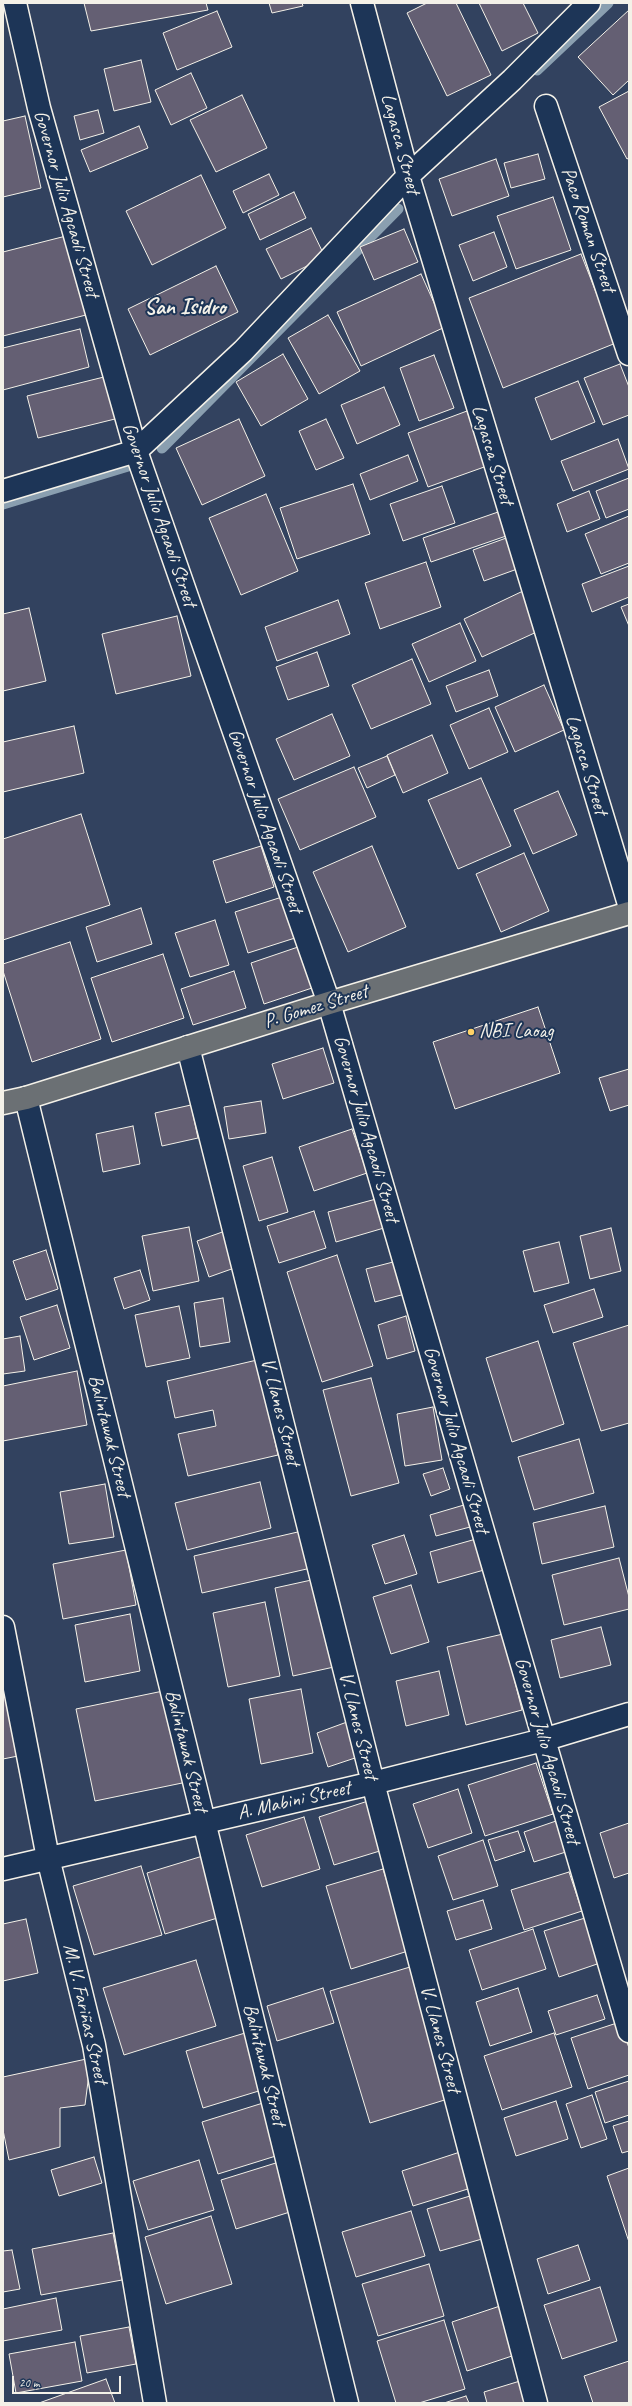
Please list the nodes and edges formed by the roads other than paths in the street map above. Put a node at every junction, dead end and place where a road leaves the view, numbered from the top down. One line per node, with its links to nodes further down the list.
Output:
1 (15, 3): 7 (street, Governor Julio Agcaoli Street)
2 (362, 3): 5 (street, Lagasca Street)
3 (589, 3): 5 (street)
4 (546, 106): 6 (street, Paco Roman Street)
5 (408, 176): 7 (street); 9 (street, Lagasca Street)
6 (629, 354)
7 (136, 451): 8 (street); 11 (street, Governor Julio Agcaoli Street)
8 (3, 491)
9 (629, 904)
10 (629, 913): 11 (main road, P. Gomez Street)
11 (330, 1003): 12 (main road, P. Gomez Street); 17 (street, Governor Julio Agcaoli Street)
12 (188, 1047): 13 (main road, P. Gomez Street); 18 (street, V. Llanes Street)
13 (26, 1098): 14 (main road, P. Gomez Street); 19 (street, Balintawak Street)
14 (3, 1103)
15 (3, 1627): 20 (street, M. V. Fariñas Street)
16 (629, 1714): 17 (street, A. Mabini Street)
17 (544, 1740): 18 (street, A. Mabini Street); 22 (street, Governor Julio Agcaoli Street)
18 (373, 1784): 19 (street, A. Mabini Street); 25 (street, V. Llanes Street)
19 (204, 1821): 20 (street, A. Mabini Street); 24 (street, Balintawak Street)
20 (48, 1858): 21 (street, A. Mabini Street); 23 (street, M. V. Fariñas Street)
21 (3, 1869)
22 (629, 2031)
23 (155, 2403)
24 (347, 2403)
25 (536, 2403)

